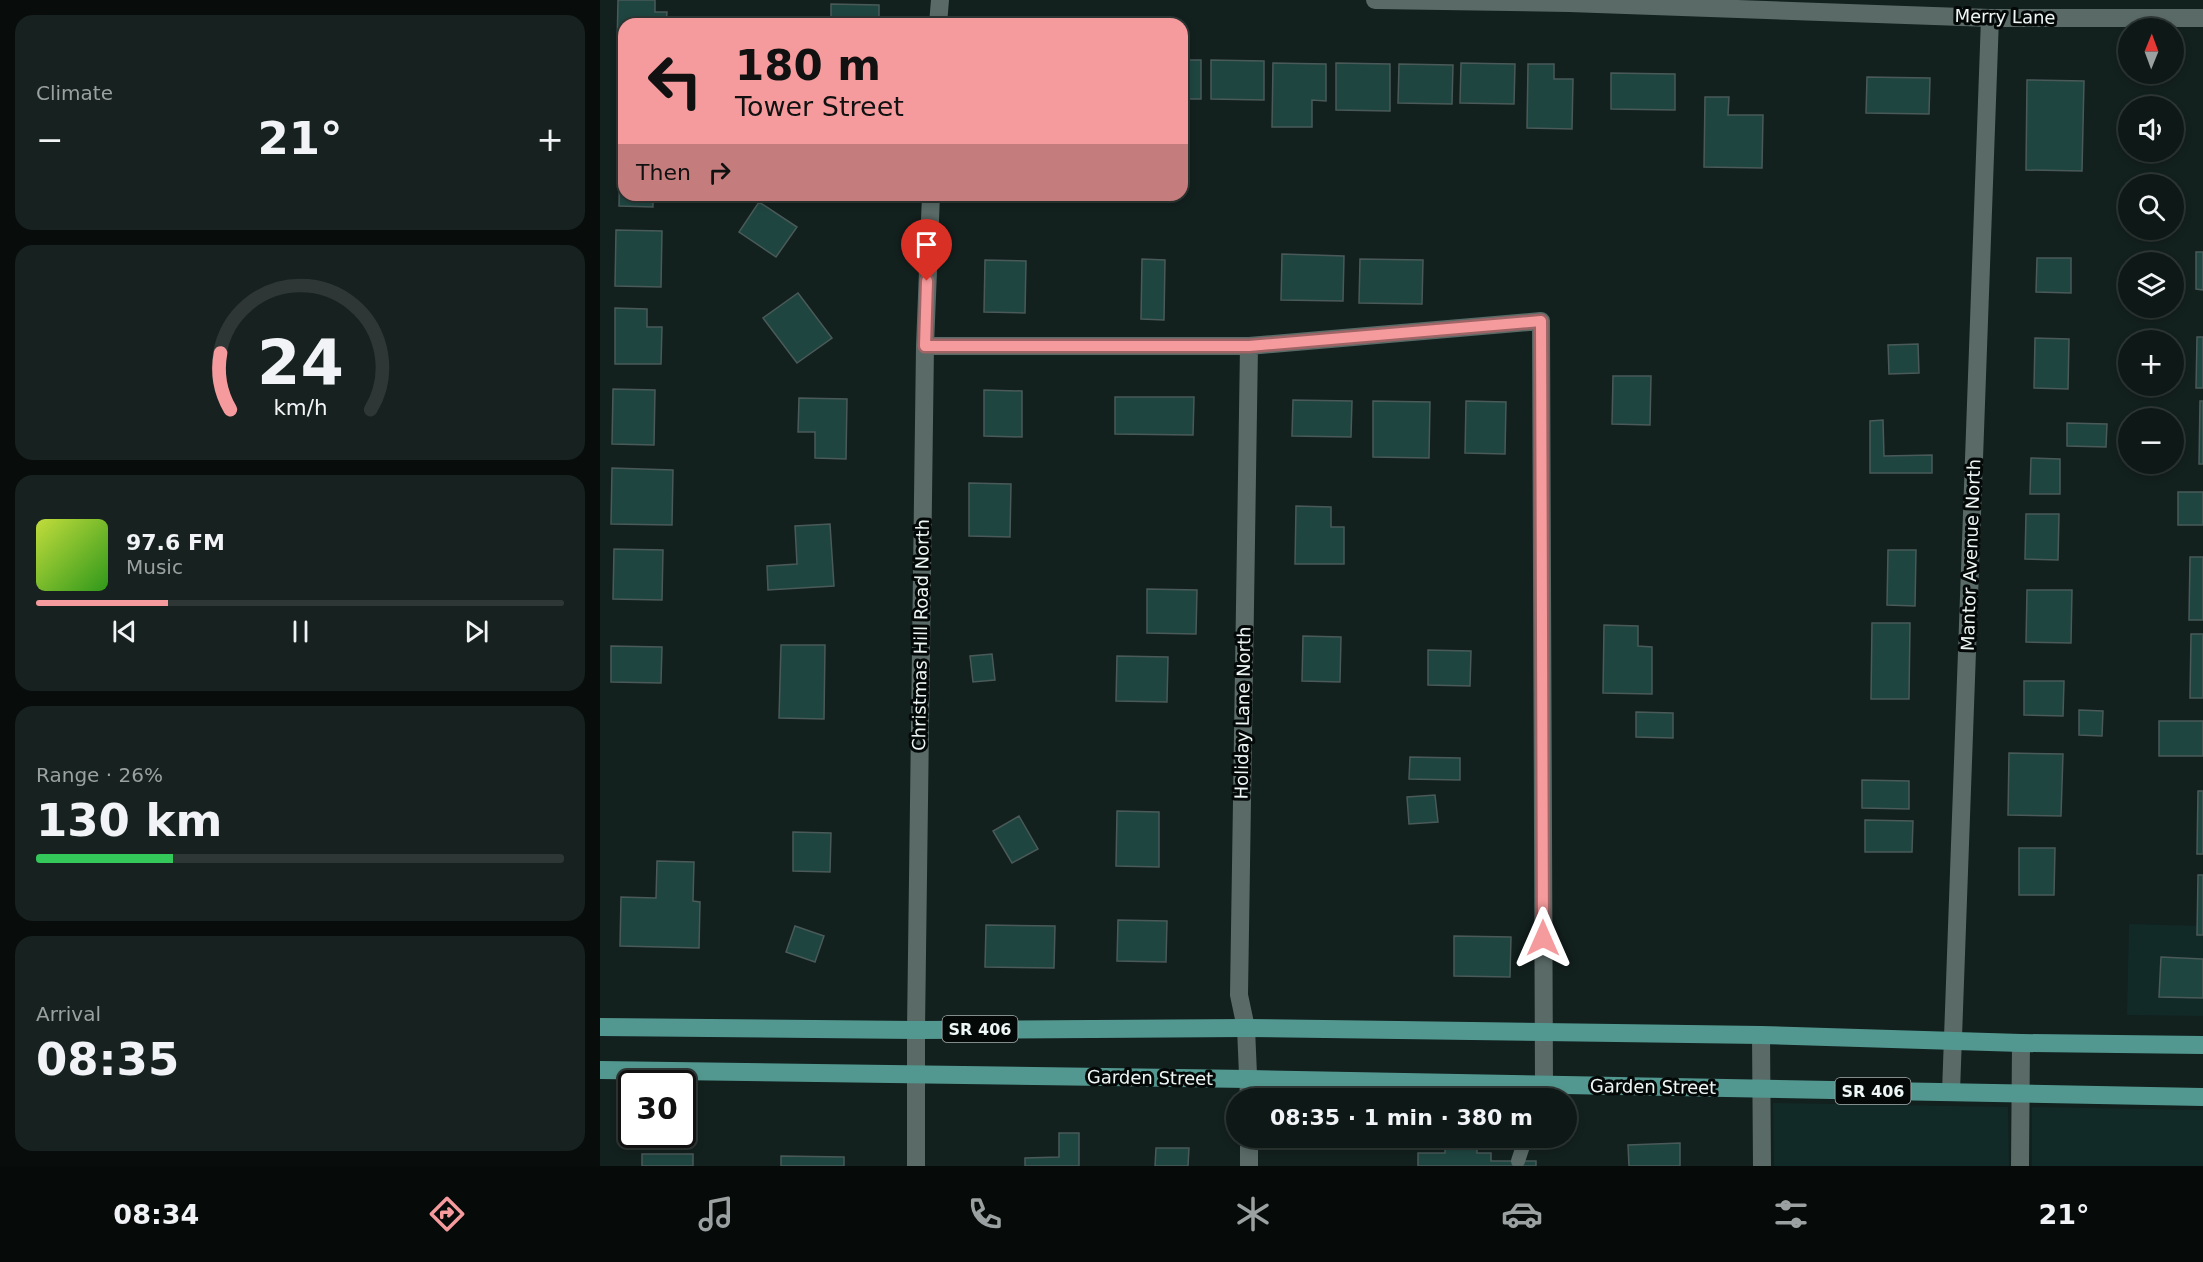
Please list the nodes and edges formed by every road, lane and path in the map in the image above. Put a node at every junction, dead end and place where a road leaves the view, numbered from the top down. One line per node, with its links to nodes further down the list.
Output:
1 (939, 0): 4 (street)
2 (1375, 0): 3 (street, Merry Lane)
3 (1569, 1): 5 (street, Merry Lane)
4 (938, 18)
5 (1990, 18): 6 (street, Merry Lane); 15 (street, Mantor Avenue North)
6 (2203, 18)
7 (931, 201): 8 (street, Christmas Hill Road North)
8 (925, 346): 9 (street); 12 (street, Christmas Hill Road North)
9 (1249, 346): 11 (street, Holiday Lane North); 13 (street)
10 (600, 1027): 12 (main road, SR 406)
11 (1246, 1028): 12 (main road, SR 406); 13 (main road, SR 406); 20 (street, Holiday Lane North)
12 (916, 1030): 19 (street, Christmas Hill Road North)
13 (1544, 1033): 14 (main road, SR 406); 23 (street)
14 (1761, 1035): 15 (main road, SR 406); 24 (street)
15 (1954, 1042): 16 (main road, SR 406); 26 (street, Mantor Avenue North)
16 (2021, 1043): 17 (main road, SR 406); 27 (street)
17 (2203, 1045)
18 (600, 1070): 19 (main road, Garden Street / SR 406)
19 (915, 1075): 20 (main road, Garden Street / SR 406); 32 (street, Christmas Hill Road North)
20 (1249, 1079): 21 (street, Holiday Lane North); 22 (main road, Garden Street / SR 406)
21 (1249, 1088)
22 (1451, 1088)
23 (1541, 1088)
24 (1761, 1089): 25 (main road, Garden Street / SR 406); 26 (main road, Garden Street / SR 406); 34 (street)
25 (1577, 1092)
26 (1951, 1092): 27 (main road, Garden Street / SR 406)
27 (2020, 1094): 28 (main road, Garden Street / SR 406); 35 (street)
28 (2203, 1097)
29 (1249, 1148): 33 (street)
30 (1522, 1148): 31 (lane)
31 (1518, 1161)
32 (916, 1166)
33 (1249, 1166)
34 (1762, 1166)
35 (2020, 1166)

